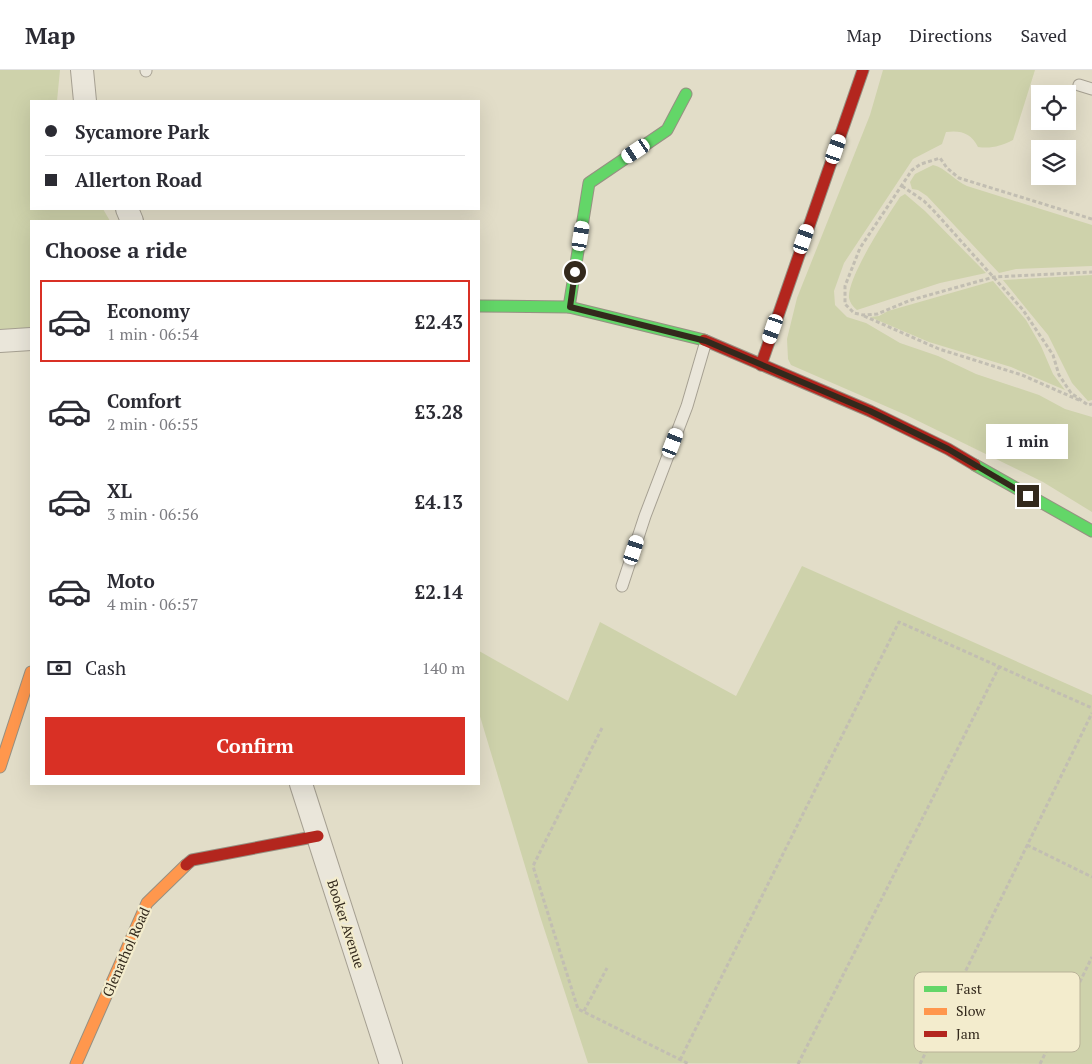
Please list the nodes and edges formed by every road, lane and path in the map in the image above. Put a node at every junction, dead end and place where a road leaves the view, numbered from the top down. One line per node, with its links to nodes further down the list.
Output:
1 (82, 70): 6 (street)
2 (863, 70): 17 (street)
3 (1079, 85): 4 (lane)
4 (1092, 89)
5 (686, 94): 12 (street)
6 (85, 100)
7 (902, 186): 8 (path); 10 (path); 13 (path)
8 (1092, 219)
9 (1092, 272): 10 (path)
10 (994, 277): 13 (path); 18 (path)
11 (480, 306): 12 (street)
12 (570, 307): 16 (street)
13 (863, 316): 18 (path)
14 (30, 339): 15 (street)
15 (0, 341)
16 (706, 341): 17 (street); 20 (lane)
17 (761, 364): 19 (street)
18 (1090, 404)
19 (1092, 531)
20 (622, 586)
21 (998, 667): 23 (path); 38 (path); 42 (path)
22 (30, 675): 26 (street)
23 (1092, 708)
24 (1092, 713): 29 (path)
25 (602, 728): 35 (path)
26 (0, 767)
27 (301, 785): 28 (street, Booker Avenue)
28 (318, 836): 39 (street, Glenathol Road); 40 (street, Booker Avenue)
29 (1027, 845): 30 (path); 33 (path)
30 (1092, 877)
31 (1092, 957): 34 (path)
32 (607, 968): 35 (path)
33 (965, 972)
34 (1080, 982)
35 (584, 1011): 38 (path)
36 (926, 1052): 43 (path)
37 (1046, 1052): 44 (path)
38 (680, 1060): 41 (path)
39 (76, 1064)
40 (391, 1064)
41 (689, 1064)
42 (798, 1064)
43 (920, 1064)
44 (1040, 1064)

